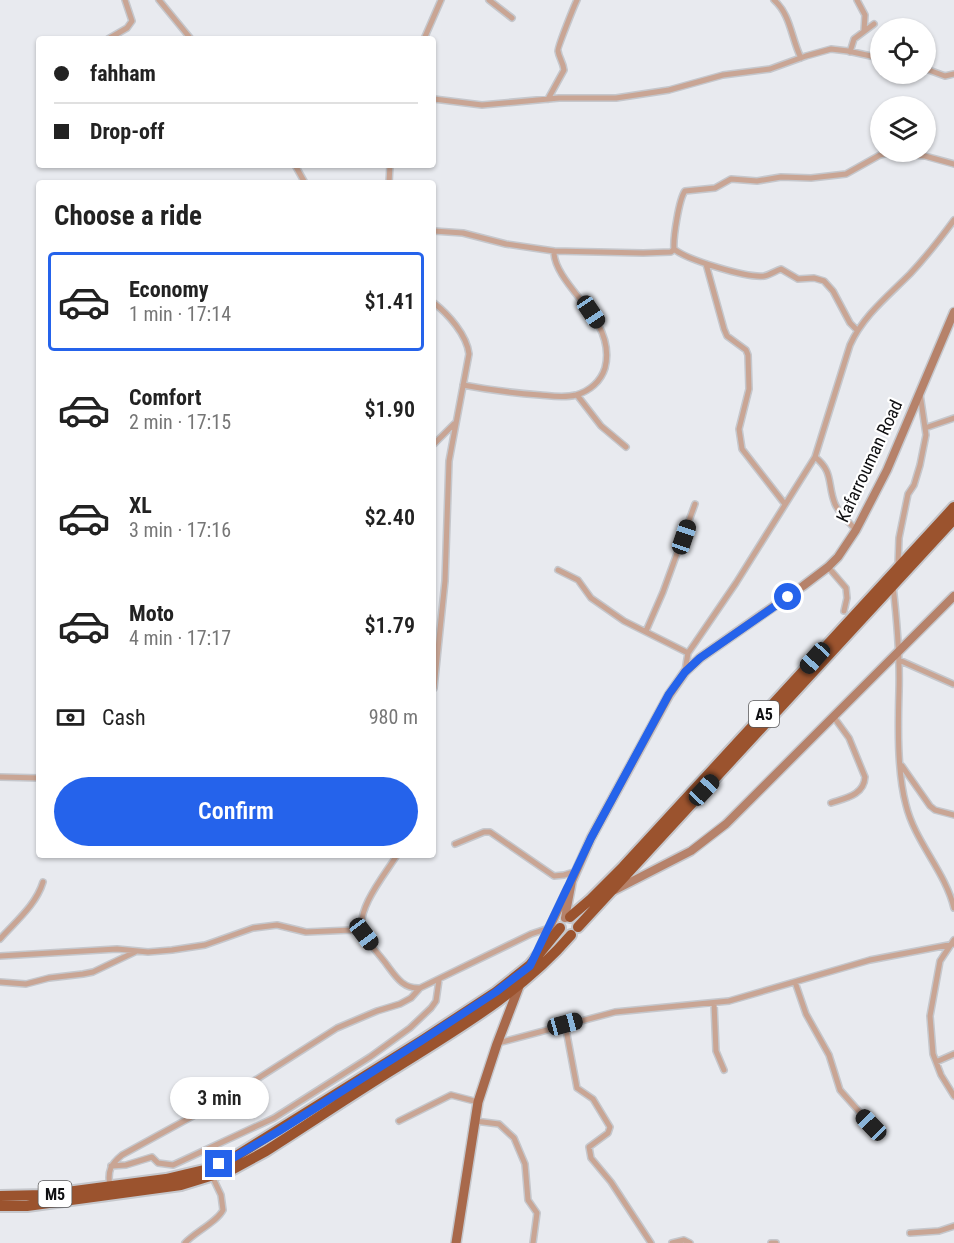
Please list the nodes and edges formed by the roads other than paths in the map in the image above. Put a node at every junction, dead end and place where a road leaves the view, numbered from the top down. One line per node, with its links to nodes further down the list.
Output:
1 (125, 0): 11 (street)
2 (159, 0): 12 (street)
3 (441, 0): 13 (street)
4 (489, 0): 8 (street)
5 (577, 0): 20 (street)
6 (774, 0): 16 (street)
7 (857, 0): 10 (street)
8 (512, 18)
9 (870, 27): 10 (street)
10 (864, 31): 14 (street)
11 (113, 36)
12 (189, 36)
13 (425, 36)
14 (850, 52): 15 (street); 16 (street)
15 (870, 56)
16 (801, 58): 20 (street)
17 (936, 72): 18 (street)
18 (954, 74)
19 (436, 99): 20 (street)
20 (548, 99)
21 (954, 164): 24 (street)
22 (954, 220): 29 (street)
23 (436, 231): 25 (street)
24 (674, 249): 25 (street); 26 (street)
25 (554, 251): 32 (street)
26 (706, 264): 29 (street); 39 (street)
27 (436, 305): 30 (street)
28 (954, 312): 31 (main road, Kafarrouman Road)
29 (857, 330): 38 (street)
30 (463, 385): 32 (street); 34 (street)
31 (920, 391): 35 (street); 43 (main road, Kafarrouman Road)
32 (577, 395): 37 (street)
33 (954, 418): 35 (street)
34 (455, 424): 36 (street); 53 (street)
35 (925, 428): 45 (street)
36 (436, 442)
37 (626, 447)
38 (815, 457): 39 (street); 43 (street)
39 (784, 503): 51 (street)
40 (695, 504): 50 (street)
41 (954, 507): 45 (highway, A5)
42 (954, 519): 47 (highway, A5)
43 (856, 530): 44 (main road, Kafarrouman Road)
44 (828, 567): 49 (street); 54 (main road, Kafarrouman Road)
45 (897, 569): 69 (highway, A5)
46 (558, 570): 50 (street)
47 (893, 585): 52 (street); 67 (highway, A5)
48 (954, 596): 52 (main road)
49 (844, 611)
50 (646, 631): 51 (street)
51 (688, 653): 54 (street)
52 (898, 656): 55 (street); 56 (main road); 57 (street)
53 (436, 669)
54 (685, 672): 64 (main road, Kafarrouman Road)
55 (953, 684)
56 (833, 716): 60 (street); 67 (main road)
57 (901, 765): 61 (street); 68 (street)
58 (0, 777): 59 (street)
59 (36, 778)
60 (831, 803)
61 (954, 814)
62 (455, 844): 64 (street)
63 (395, 858): 71 (street)
64 (577, 871): 65 (main road, Kafarrouman Road)
65 (572, 881): 69 (main road, Kafarrouman Road); 69 (main road)
66 (43, 882): 72 (street)
67 (611, 891): 70 (highway, A5)
68 (954, 908)
69 (561, 923): 70 (highway); 70 (highway); 76 (highway, A5); 77 (street)
70 (574, 931): 80 (highway, A5)
71 (364, 934): 74 (street); 81 (street)
72 (0, 939)
73 (953, 942): 79 (street); 87 (street)
74 (136, 951): 75 (street); 78 (street)
75 (0, 956)
76 (533, 961): 80 (main road); 88 (highway, A5)
77 (439, 980): 81 (street); 86 (street)
78 (0, 982)
79 (795, 982): 82 (street); 94 (street)
80 (519, 986): 84 (main road); 96 (highway, A5)
81 (420, 988): 95 (street)
82 (714, 1003): 83 (street); 89 (street)
83 (565, 1024): 84 (street); 105 (street)
84 (497, 1044): 91 (main road)
85 (954, 1054): 87 (street)
86 (370, 1057): 88 (street); 95 (street)
87 (936, 1062): 90 (street)
88 (378, 1068): 97 (highway, A5)
89 (724, 1070)
90 (954, 1096)
91 (478, 1102): 92 (street); 93 (main road)
92 (399, 1121)
93 (475, 1121): 103 (main road); 104 (street)
94 (871, 1125)
95 (111, 1166): 97 (street)
96 (212, 1176): 97 (highway, A5); 102 (street)
97 (110, 1191): 98 (highway, M5); 99 (highway, M5)
98 (0, 1196)
99 (0, 1206)
100 (954, 1226): 101 (street)
101 (910, 1233)
102 (185, 1243)
103 (456, 1243)
104 (533, 1243)
105 (651, 1243)
106 (672, 1243): 107 (street)
107 (690, 1243)
108 (771, 1243): 109 (street)
109 (776, 1243)

